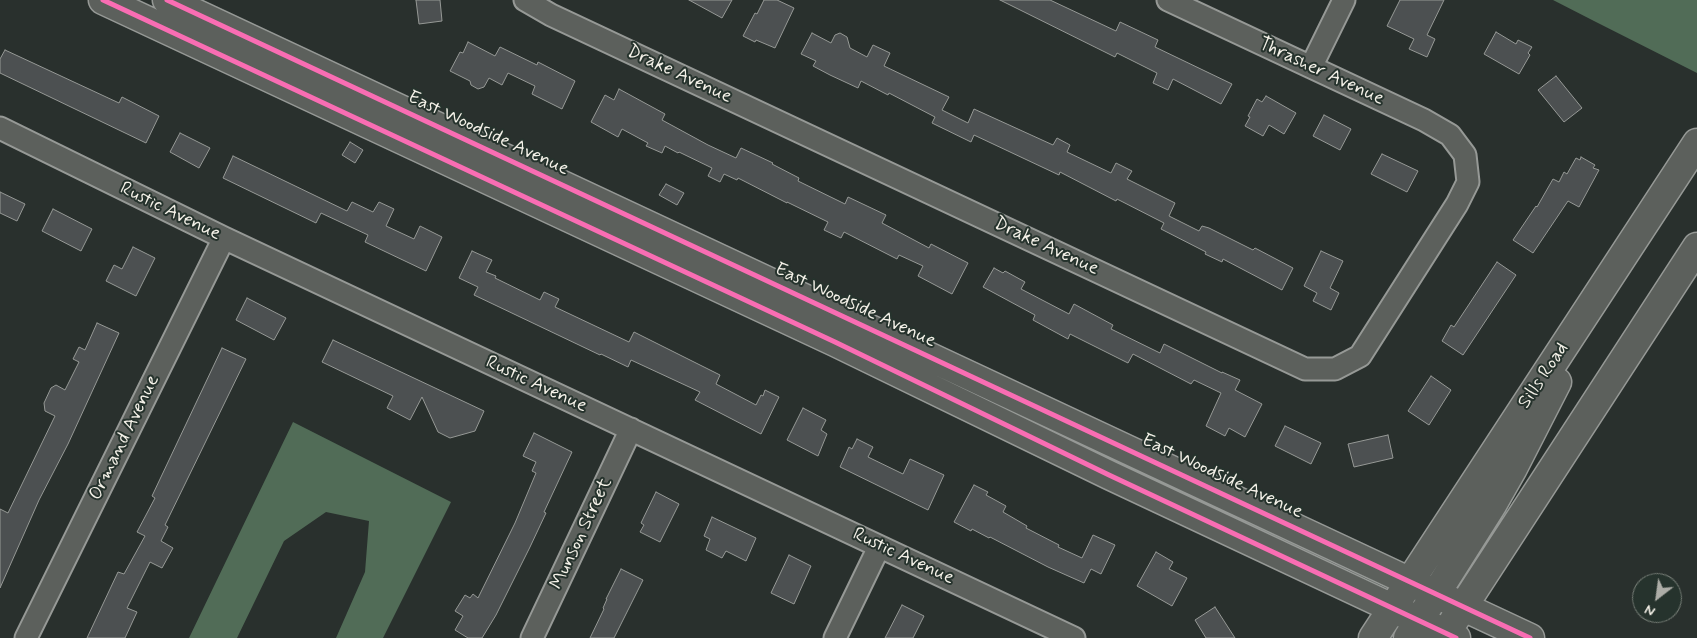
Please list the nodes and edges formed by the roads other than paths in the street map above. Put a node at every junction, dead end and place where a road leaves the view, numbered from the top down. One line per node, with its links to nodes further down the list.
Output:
1 (103, 0): 5 (main road, East Woodside Avenue)
2 (525, 0): 9 (street, Drake Avenue)
3 (1168, 0): 6 (street, Thrasher Avenue)
4 (1344, 0): 6 (street)
5 (180, 11): 15 (main road, East Woodside Avenue); 18 (main road, East Woodside Avenue)
6 (1311, 67): 9 (street, Thrasher Avenue)
7 (0, 128): 10 (street, Rustic Avenue)
8 (1697, 144): 12 (main road, Sills Road)
9 (1465, 155)
10 (224, 238): 13 (street, Rustic Avenue); 21 (street, Ormand Avenue)
11 (1697, 247): 17 (main road)
12 (1595, 299): 15 (main road, Sills Road); 16 (main road)
13 (631, 429): 14 (street, Rustic Avenue); 22 (street, Munson Street)
14 (880, 547): 23 (street); 24 (street, Rustic Avenue)
15 (1410, 582): 16 (main road, East Woodside Avenue); 18 (main road, Sills Road)
16 (1436, 594): 17 (main road, East Woodside Avenue); 19 (main road)
17 (1463, 606): 20 (main road); 26 (main road, East Woodside Avenue)
18 (1392, 608): 19 (main road, East Woodside Avenue); 25 (main road, Sills Road)
19 (1414, 629): 20 (main road, East Woodside Avenue)
20 (1448, 636)
21 (26, 638)
22 (532, 638)
23 (835, 638)
24 (1074, 638)
25 (1373, 638)
26 (1530, 638)

